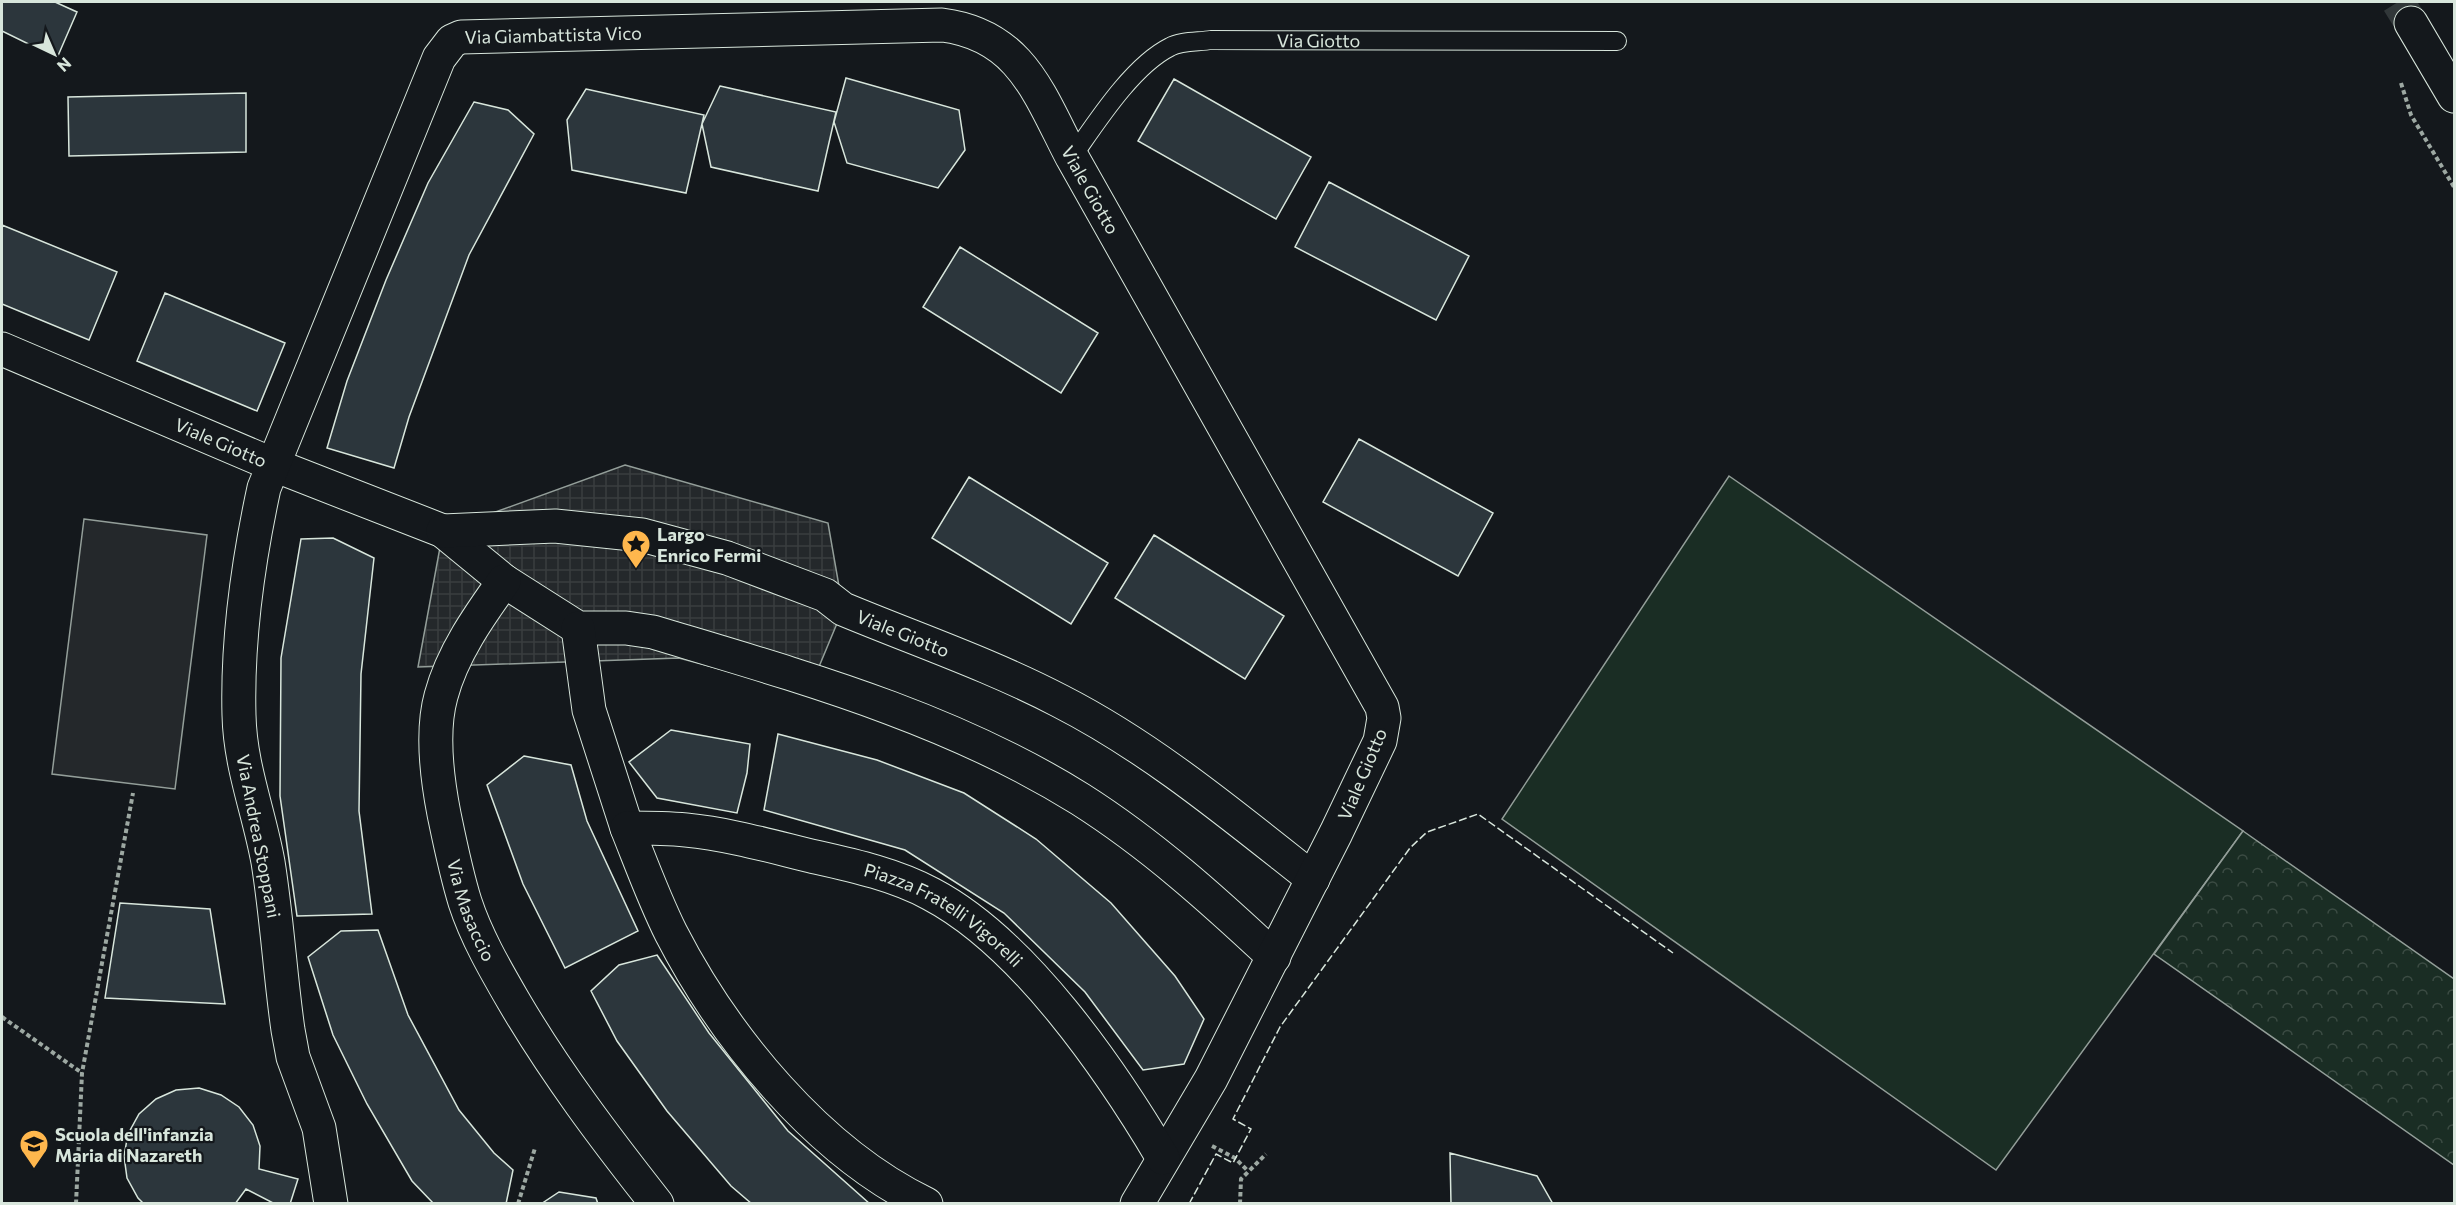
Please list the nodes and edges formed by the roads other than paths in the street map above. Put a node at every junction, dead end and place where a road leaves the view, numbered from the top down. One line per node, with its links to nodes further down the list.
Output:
1 (2411, 22): 4 (street)
2 (1617, 41): 5 (lane, Via Giotto)
3 (1002, 46): 5 (street, Viale Giotto); 7 (street, Via Giambattista Vico)
4 (2454, 96)
5 (1072, 158): 12 (street, Viale Giotto)
6 (2, 349): 7 (street, Viale Giotto)
7 (274, 465): 8 (street, Viale Giotto); 15 (street, Via Andrea Stoppani)
8 (443, 531): 9 (street, Viale Giotto); 12 (street, Viale Giotto)
9 (504, 581): 10 (street, Viale Giotto); 16 (street, Via Masaccio)
10 (578, 627): 11 (street); 13 (street)
11 (627, 828): 14 (street, Piazza Fratelli Vigorelli); 17 (street)
12 (1313, 879): 13 (street, Viale Giotto)
13 (1274, 957): 14 (street, Viale Giotto)
14 (1163, 1158): 18 (street, Viale Giotto)
15 (331, 1203)
16 (657, 1203)
17 (926, 1203)
18 (1137, 1203)

